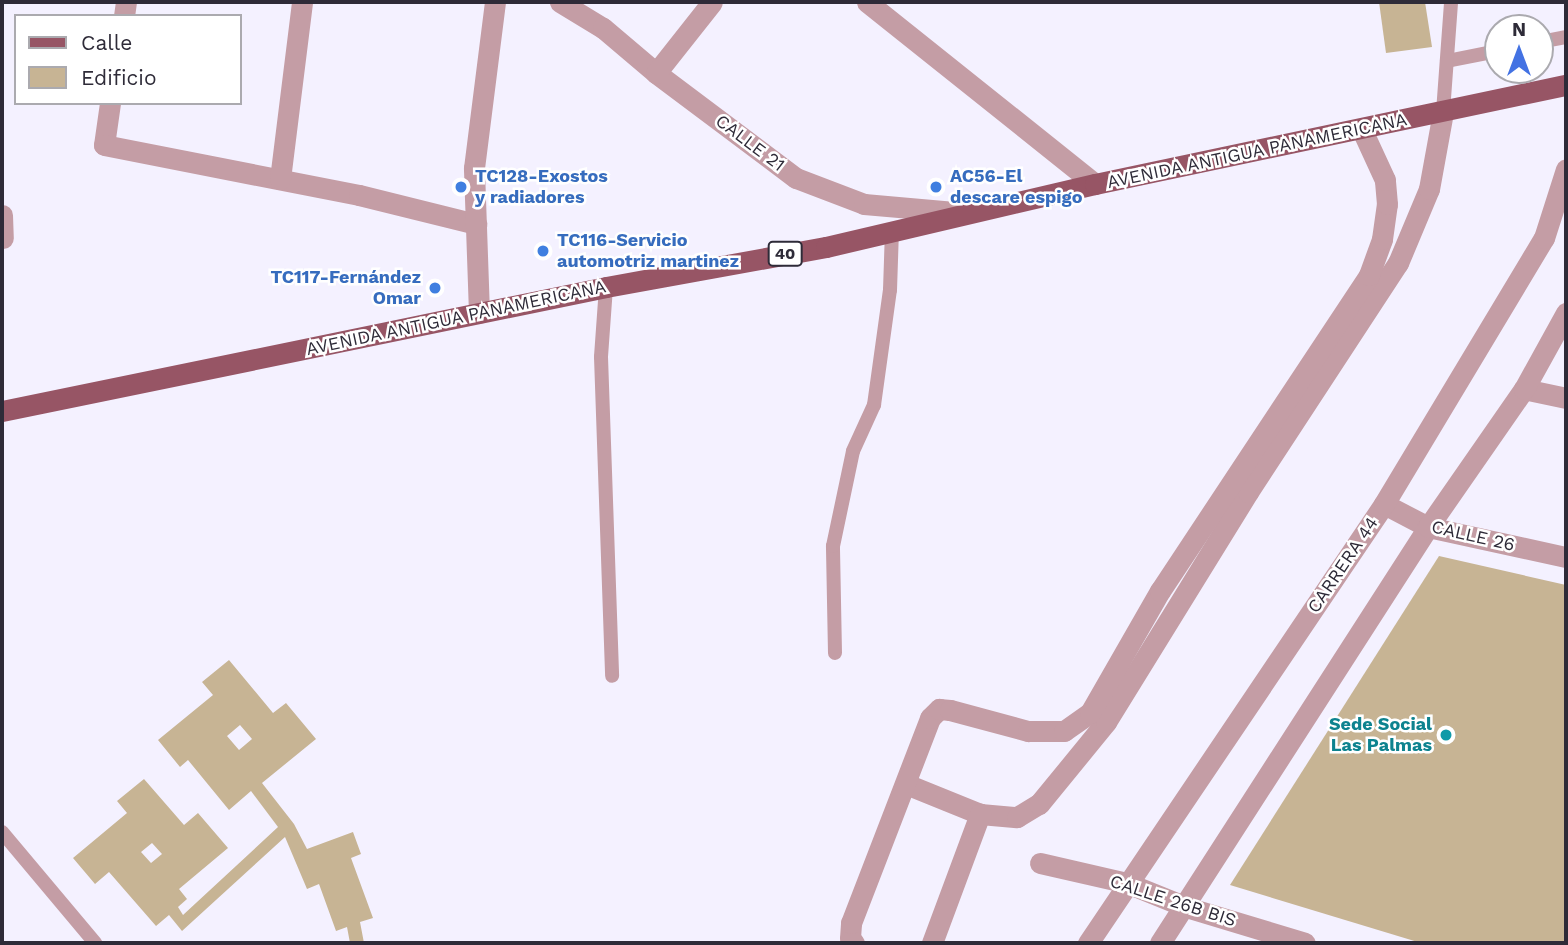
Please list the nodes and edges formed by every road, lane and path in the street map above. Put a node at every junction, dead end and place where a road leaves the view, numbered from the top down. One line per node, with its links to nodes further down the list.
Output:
1 (302, 2): 15 (street)
2 (495, 2): 19 (street)
3 (560, 2): 9 (street, CALLE 21)
4 (712, 2): 9 (street)
5 (867, 2): 16 (street)
6 (1451, 2): 8 (lane)
7 (1484, 54): 8 (lane)
8 (1447, 61): 12 (lane)
9 (656, 74): 17 (street, CALLE 21)
10 (1566, 85): 12 (main road, AVENIDA ANTIGUA PANAMERICANA / 40)
11 (110, 105): 15 (street)
12 (1443, 112): 13 (main road, AVENIDA ANTIGUA PANAMERICANA / 40); 34 (street)
13 (1362, 130): 16 (main road, AVENIDA ANTIGUA PANAMERICANA / 40); 33 (street)
14 (1566, 169): 28 (street, CARRERA 44)
15 (280, 179): 19 (street)
16 (1095, 184): 17 (main road, AVENIDA ANTIGUA PANAMERICANA / 40)
17 (971, 213): 20 (main road, AVENIDA ANTIGUA PANAMERICANA / 40)
18 (2, 215): 21 (street)
19 (476, 224): 23 (street)
20 (892, 230): 22 (main road, AVENIDA ANTIGUA PANAMERICANA / 40); 31 (lane)
21 (3, 238)
22 (606, 288): 23 (main road, AVENIDA ANTIGUA PANAMERICANA / 40); 32 (lane)
23 (480, 313): 27 (main road, AVENIDA ANTIGUA PANAMERICANA / 40)
24 (1566, 313): 25 (street)
25 (1524, 390): 26 (street); 29 (street)
26 (1566, 398)
27 (2, 411)
28 (1384, 504): 29 (street, CALLE 26); 37 (street, CARRERA 44)
29 (1427, 527): 30 (street, CALLE 26); 38 (street)
30 (1566, 557)
31 (835, 653)
32 (612, 676)
33 (906, 784): 34 (street); 40 (street)
34 (980, 814): 41 (street)
35 (2, 832): 39 (lane)
36 (1040, 863): 37 (street, CALLE 26B BIS)
37 (1127, 883): 38 (street, CALLE 26B BIS); 42 (street, CARRERA 44)
38 (1186, 907): 43 (street); 44 (street, CALLE 26B BIS)
39 (95, 943)
40 (854, 943)
41 (932, 943)
42 (1088, 943)
43 (1160, 943)
44 (1306, 943)

